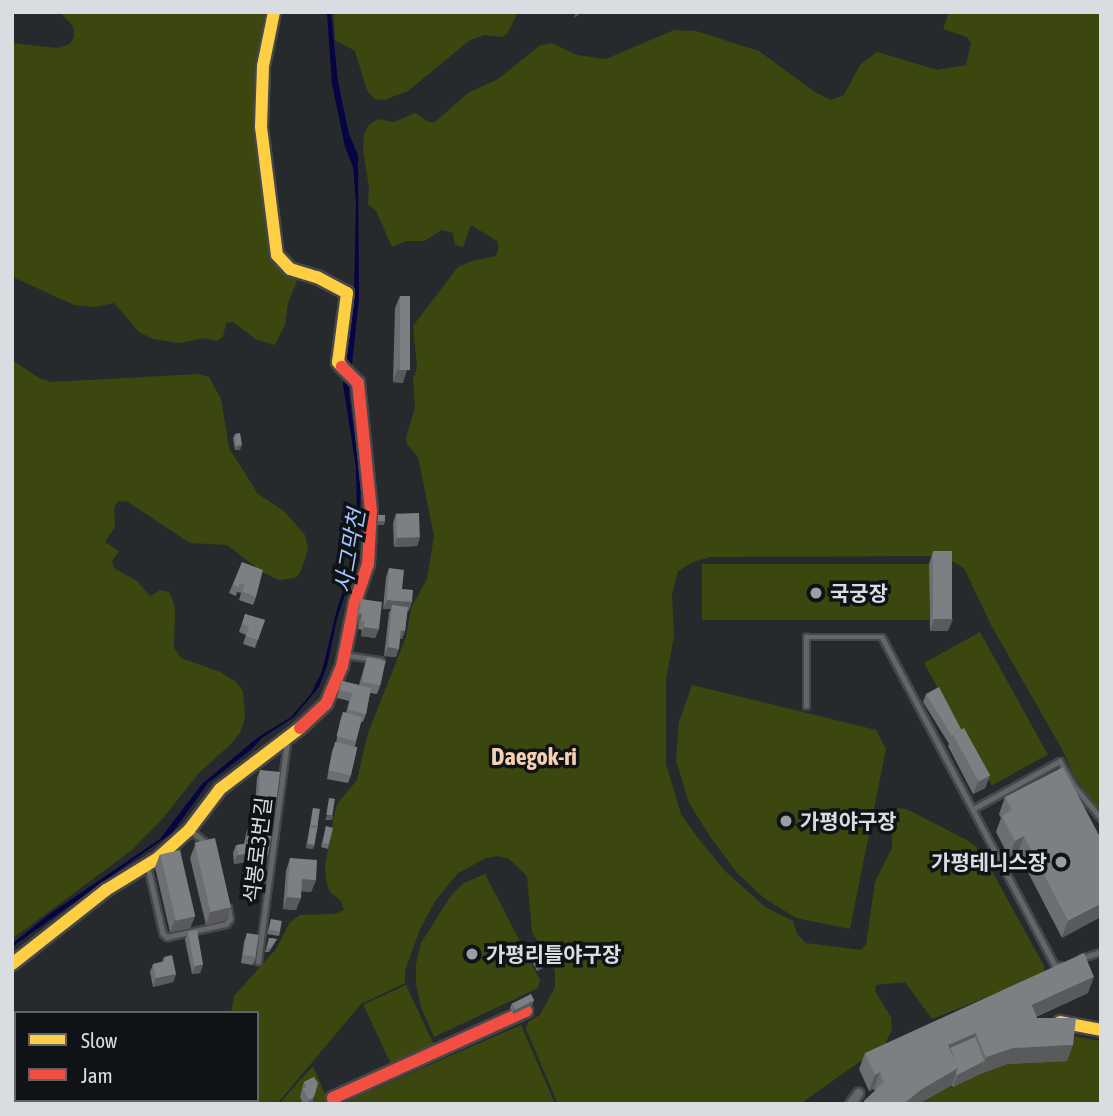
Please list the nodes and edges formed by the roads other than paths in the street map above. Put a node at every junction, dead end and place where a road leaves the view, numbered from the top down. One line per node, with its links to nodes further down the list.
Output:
1 (274, 12): 2 (street)
2 (344, 655): 3 (lane); 5 (street)
3 (380, 660)
4 (806, 706): 6 (lane)
5 (287, 741): 8 (street); 14 (lane, 석봉로3번길)
6 (973, 809): 7 (lane); 15 (lane)
7 (1101, 818)
8 (189, 830): 9 (lane); 10 (street)
9 (214, 849)
10 (148, 865): 11 (lane); 16 (street)
11 (227, 906)
12 (1101, 952): 13 (lane)
13 (1078, 959)
14 (258, 962)
15 (1067, 963)
16 (12, 964)
17 (526, 1011): 21 (street)
18 (1047, 1021): 19 (street)
19 (1101, 1030)
20 (858, 1093): 22 (street)
21 (334, 1101)
22 (850, 1104)

